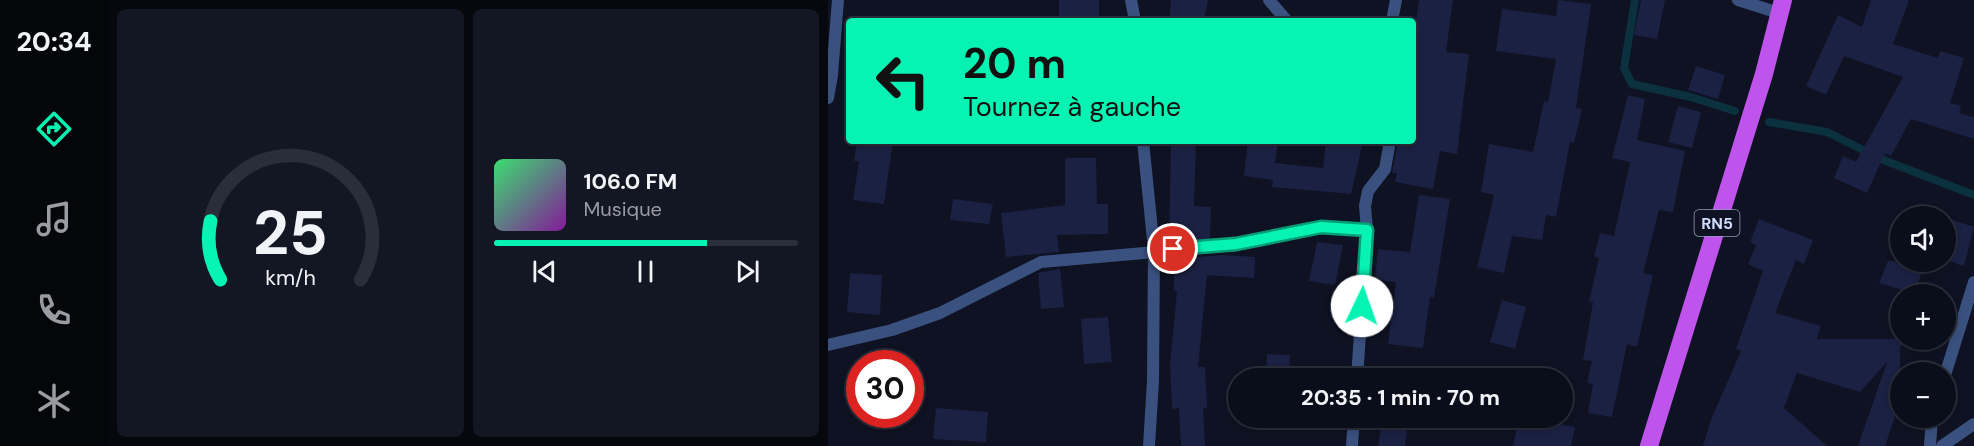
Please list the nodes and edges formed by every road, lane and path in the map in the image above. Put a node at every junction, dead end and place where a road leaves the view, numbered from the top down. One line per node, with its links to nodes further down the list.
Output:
1 (838, 0): 10 (street)
2 (1131, 0): 7 (street)
3 (1269, 0): 8 (street)
4 (1396, 0): 9 (street)
5 (1738, 0): 6 (street)
6 (1781, 6): 25 (highway, RN5)
7 (1134, 18)
8 (1284, 18)
9 (1393, 18)
10 (830, 75): 11 (street)
11 (828, 98)
12 (1143, 144): 15 (street)
13 (1389, 144): 14 (street)
14 (1367, 230): 15 (street); 19 (street)
15 (1154, 250): 17 (street); 23 (street)
16 (1974, 282): 18 (street)
17 (828, 345)
18 (1949, 362)
19 (1358, 368)
20 (1974, 424): 27 (street)
21 (1353, 428): 24 (street)
22 (1931, 428): 26 (street)
23 (1149, 446)
24 (1352, 446)
25 (1649, 446)
26 (1930, 446)
27 (1942, 446)

